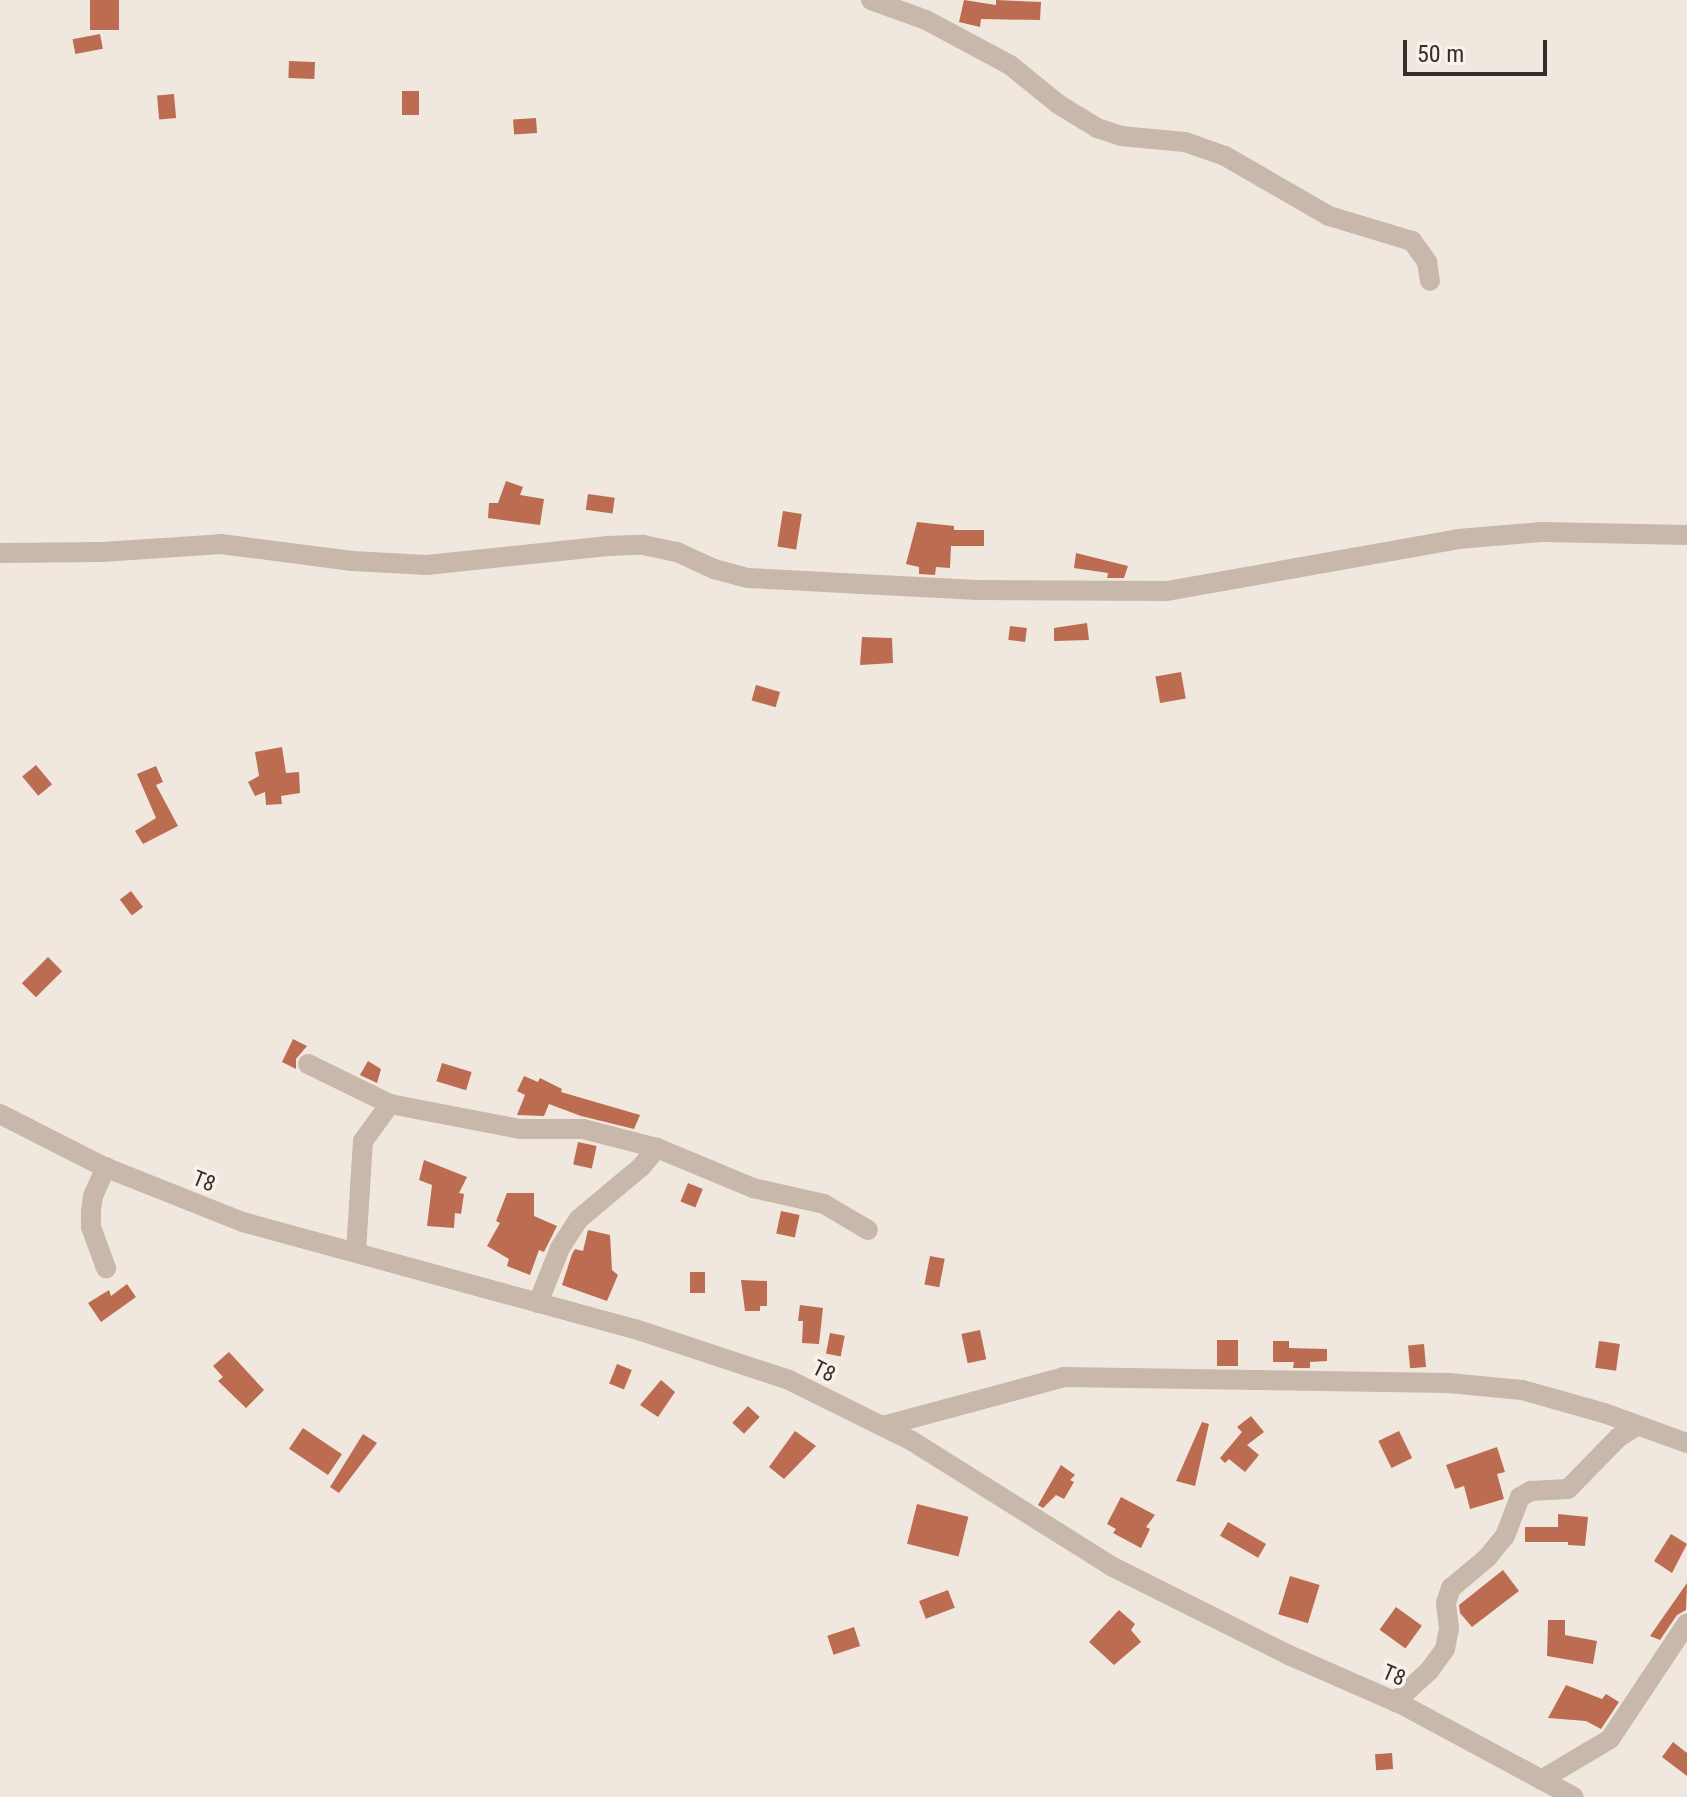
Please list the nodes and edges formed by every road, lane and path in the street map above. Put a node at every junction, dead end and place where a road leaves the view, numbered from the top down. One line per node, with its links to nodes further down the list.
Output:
1 (871, 0): 2 (street)
2 (1430, 281)
3 (1687, 535): 4 (street)
4 (0, 553)
5 (308, 1064): 6 (street)
6 (390, 1104): 8 (street); 11 (street)
7 (0, 1114): 9 (street, T8)
8 (657, 1148): 10 (street); 13 (street)
9 (106, 1167): 11 (street, T8); 12 (street)
10 (868, 1230)
11 (356, 1252): 13 (street, T8)
12 (106, 1268)
13 (538, 1303): 15 (street, T8)
14 (1638, 1425): 15 (street); 16 (street); 18 (street)
15 (883, 1426): 18 (street, T8)
16 (1687, 1443)
17 (1687, 1623): 19 (street)
18 (1395, 1702): 19 (street, T8)
19 (1541, 1780): 20 (street, T8)
20 (1574, 1797)

